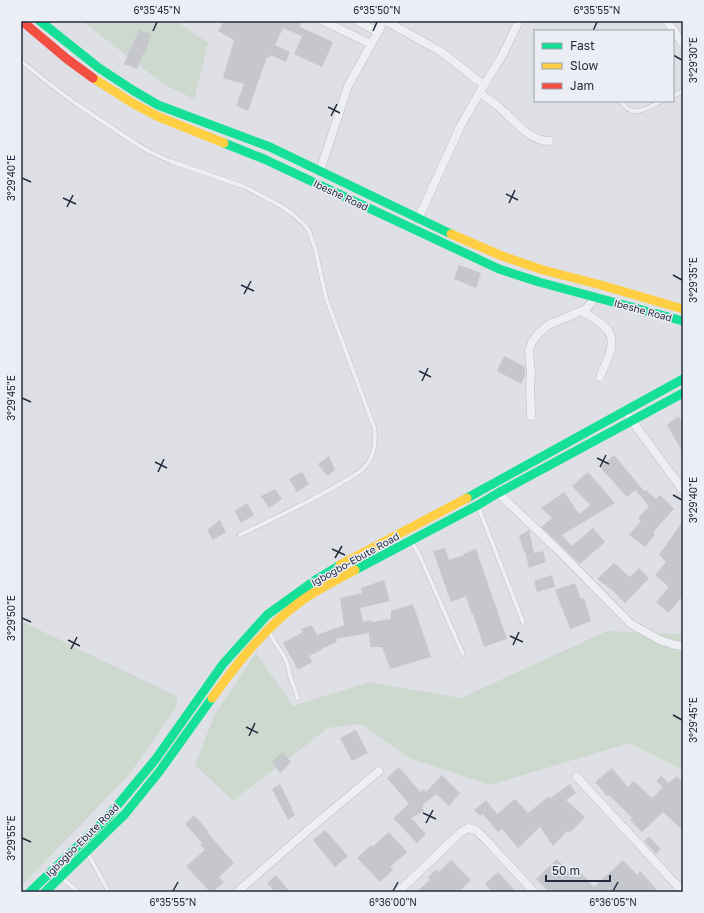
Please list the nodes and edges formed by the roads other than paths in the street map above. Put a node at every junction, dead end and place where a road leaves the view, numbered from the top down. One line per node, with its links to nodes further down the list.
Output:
1 (22, 21): 24 (main road, Ibeshe Road)
2 (40, 21): 22 (main road, Ibeshe Road)
3 (323, 21): 12 (street)
4 (357, 21): 10 (street)
5 (383, 21): 10 (street)
6 (386, 21): 15 (street)
7 (519, 21): 15 (street)
8 (666, 21): 9 (street)
9 (673, 30)
10 (378, 32): 12 (street)
11 (674, 32): 13 (street)
12 (371, 44): 22 (street)
13 (683, 44)
14 (21, 61): 37 (lane)
15 (484, 85): 17 (street)
16 (683, 91): 18 (lane)
17 (480, 92): 21 (street); 23 (street)
18 (674, 96)
19 (622, 102): 20 (lane)
20 (660, 102)
21 (549, 141)
22 (320, 171): 23 (main road, Ibeshe Road)
23 (418, 219): 25 (main road, Ibeshe Road)
24 (595, 297): 26 (street); 27 (main road, Ibeshe Road)
25 (683, 308)
26 (582, 311): 28 (street); 32 (street)
27 (683, 321)
28 (600, 377)
29 (683, 379): 31 (main road, Igbogbo-Ebute Road)
30 (683, 393): 33 (main road, Igbogbo-Ebute Road)
31 (625, 411): 33 (street); 48 (main road, Igbogbo-Ebute Road)
32 (531, 416)
33 (631, 421): 34 (street); 35 (main road, Igbogbo-Ebute Road)
34 (683, 490)
35 (498, 493): 36 (main road, Igbogbo-Ebute Road); 41 (street)
36 (478, 505): 38 (main road, Igbogbo-Ebute Road); 39 (lane)
37 (240, 535)
38 (411, 540): 40 (main road, Igbogbo-Ebute Road); 42 (lane)
39 (523, 622)
40 (267, 631): 43 (lane); 46 (main road, Igbogbo-Ebute Road)
41 (683, 646)
42 (463, 654)
43 (298, 698)
44 (379, 771): 52 (street)
45 (577, 777): 55 (street)
46 (87, 852): 47 (main road, Igbogbo-Ebute Road); 51 (lane)
47 (61, 877): 49 (main road, Igbogbo-Ebute Road); 50 (lane)
48 (30, 892)
49 (45, 892)
50 (78, 892)
51 (109, 892)
52 (238, 892)
53 (398, 892): 54 (street)
54 (534, 892)
55 (683, 892)

